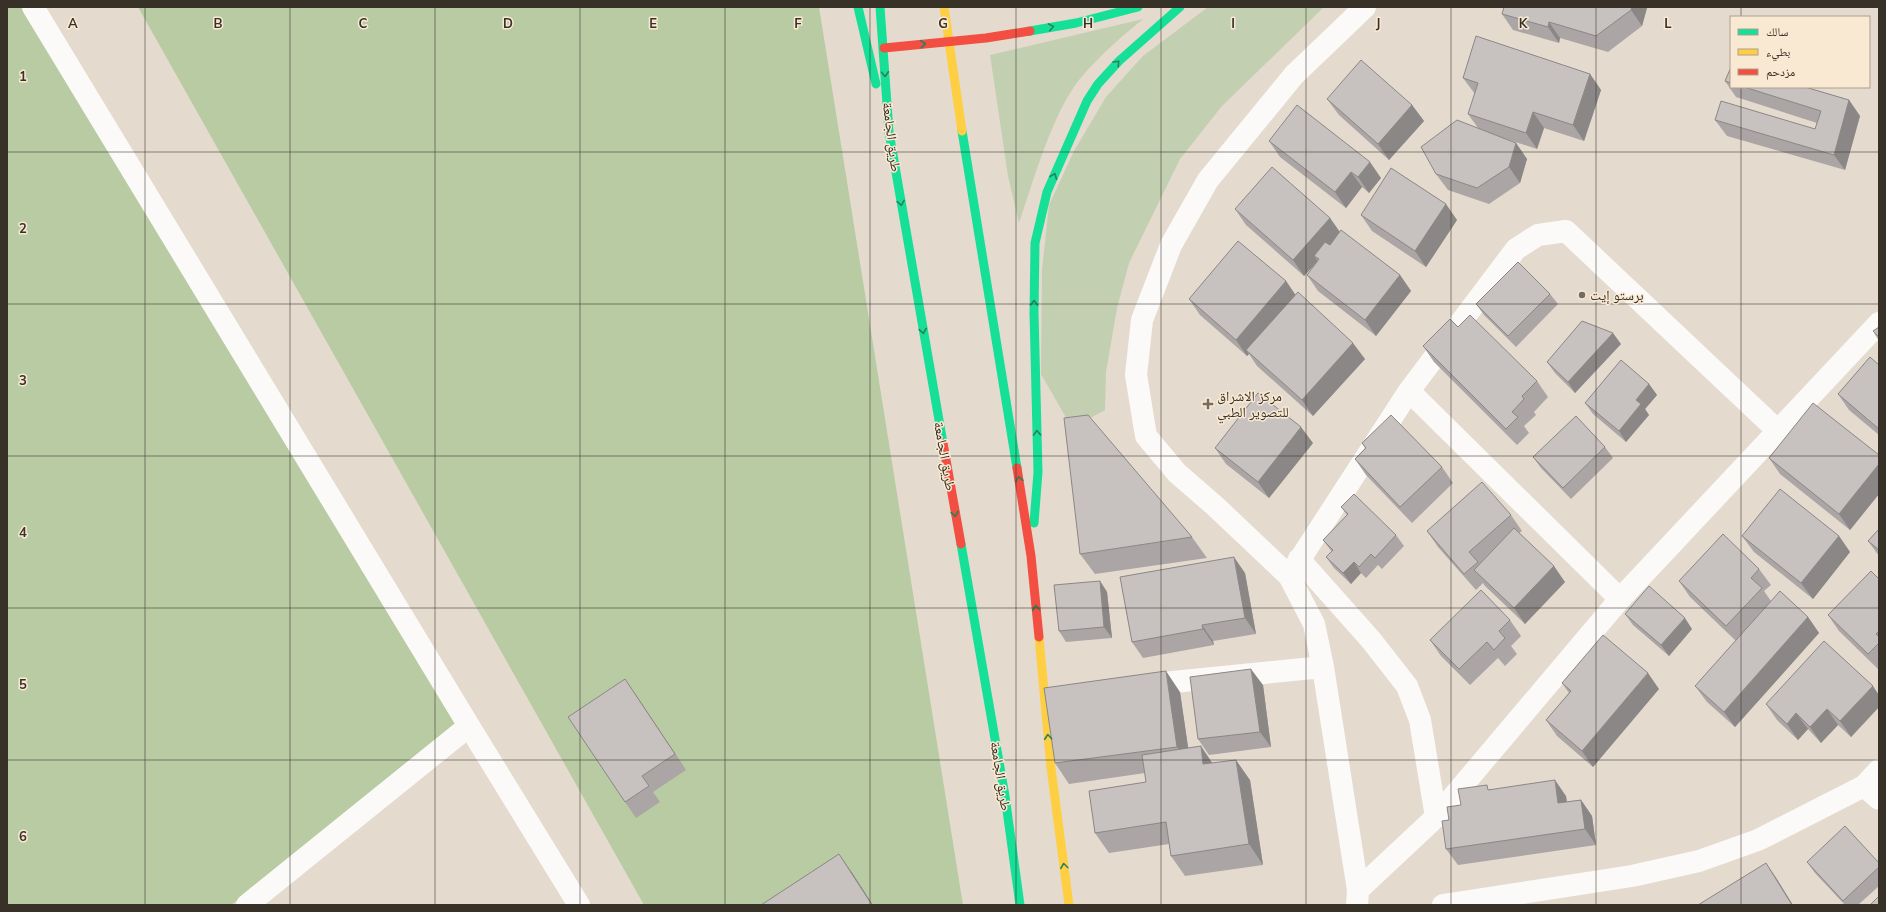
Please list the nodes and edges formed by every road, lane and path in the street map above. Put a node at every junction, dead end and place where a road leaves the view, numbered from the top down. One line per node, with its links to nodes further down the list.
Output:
1 (33, 7): 21 (street)
2 (858, 7): 10 (highway)
3 (880, 7): 9 (highway, طريق الجامعة)
4 (944, 7): 8 (highway)
5 (1138, 7): 8 (highway, one-way to 5)
6 (1180, 7): 14 (highway, one-way to 6)
7 (1365, 7): 15 (street)
8 (948, 42): 9 (highway, one-way to 8); 14 (highway, one-way to 8)
9 (884, 48): 10 (highway, طريق الجامعة, one-way to 10)
10 (889, 132): 28 (highway, طريق الجامعة, one-way to 28)
11 (1879, 323): 13 (street)
12 (1409, 392): 13 (street); 15 (street); 16 (street)
13 (1777, 430): 16 (street)
14 (1031, 556): 20 (highway, one-way to 14)
15 (1294, 567): 17 (street); 24 (street)
16 (1620, 599): 24 (street)
17 (1323, 667): 18 (street); 25 (street)
18 (1122, 688)
19 (1068, 693): 20 (street)
20 (1044, 696): 29 (highway, one-way to 20)
21 (468, 726): 26 (street); 27 (street)
22 (1879, 770): 23 (street)
23 (1871, 793): 30 (street)
24 (1436, 817): 25 (street)
25 (1358, 897)
26 (247, 905)
27 (580, 905)
28 (1020, 905)
29 (1069, 905)
30 (1443, 905)

